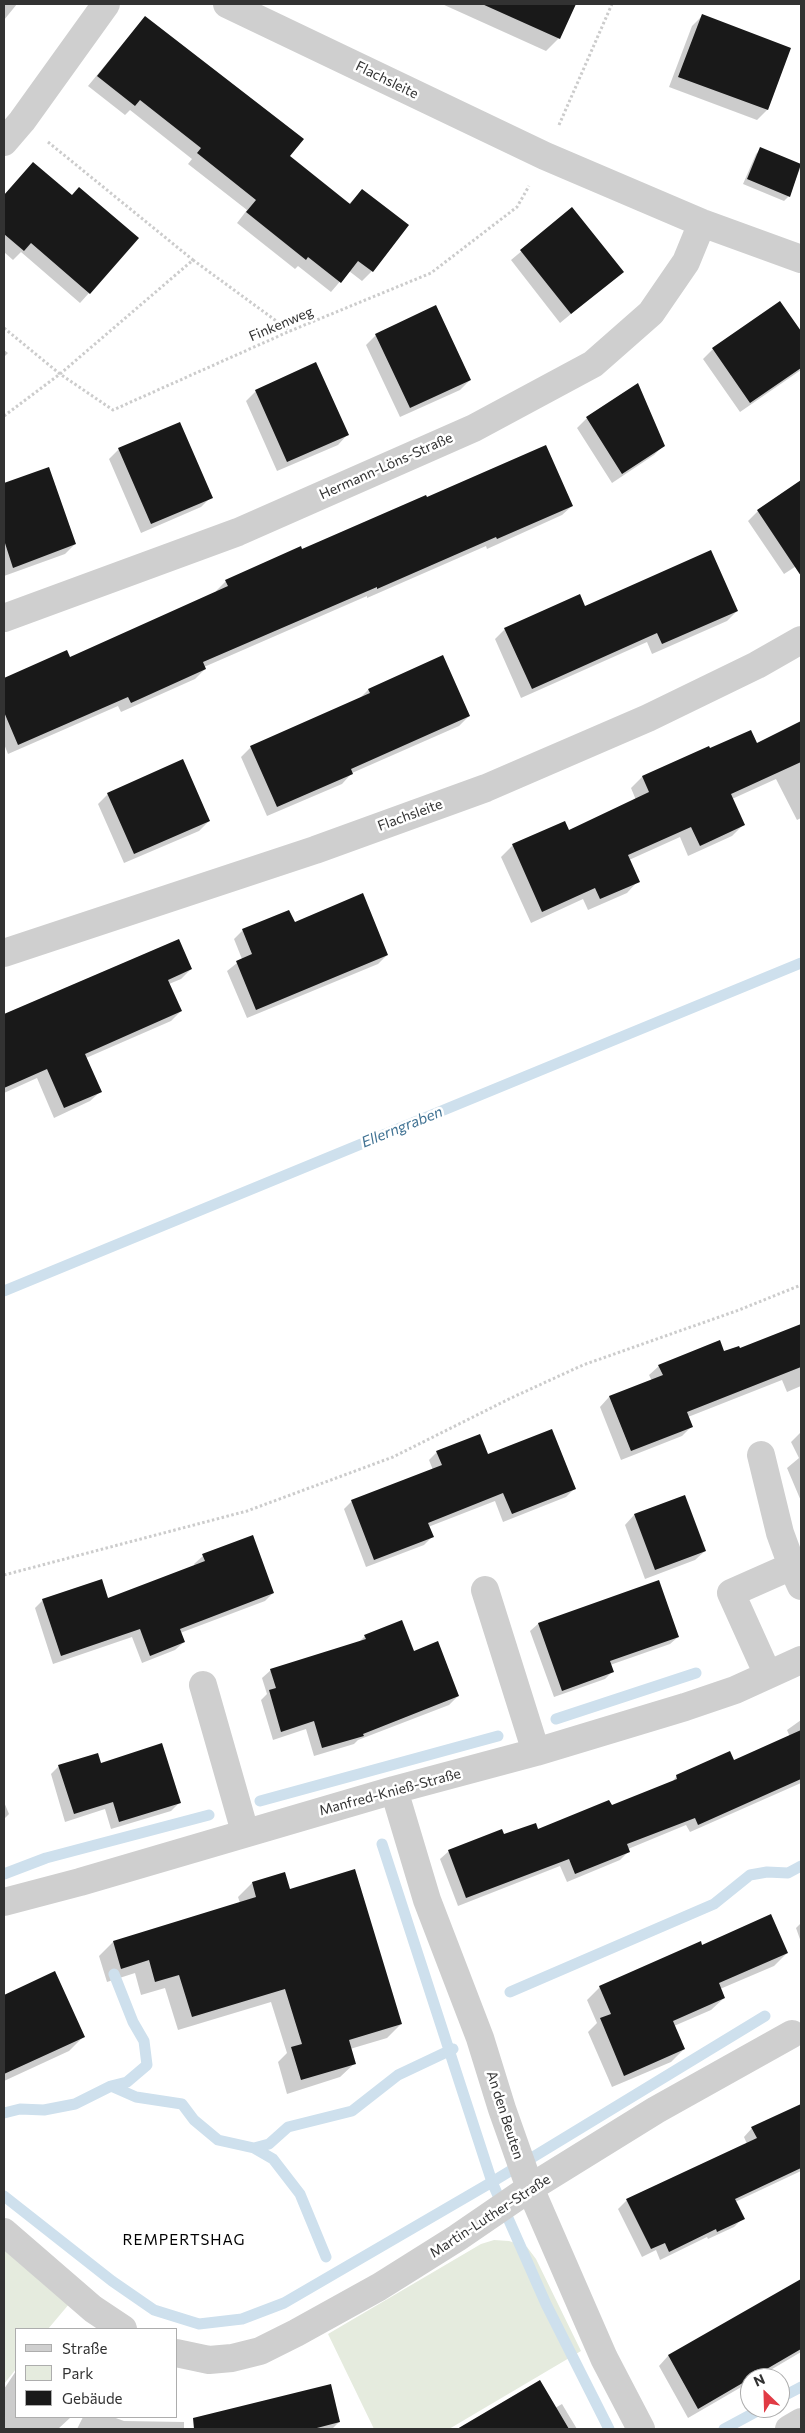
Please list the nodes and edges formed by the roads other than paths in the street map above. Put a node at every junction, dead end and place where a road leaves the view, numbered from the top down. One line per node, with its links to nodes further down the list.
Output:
1 (106, 4): 3 (street)
2 (228, 4): 4 (street, Flachsleite)
3 (4, 142)
4 (702, 223): 5 (street, Flachsleite); 6 (street, Hermann-Löns-Straße)
5 (801, 259)
6 (4, 618)
7 (801, 640): 8 (street, Flachsleite)
8 (4, 953)
9 (761, 1455): 10 (street)
10 (797, 1576): 13 (street)
11 (485, 1590): 15 (street)
12 (801, 1660): 13 (street, Manfred-Knieß-Straße)
13 (768, 1675): 15 (street, Manfred-Knieß-Straße)
14 (203, 1685): 17 (street)
15 (536, 1752): 16 (street, Manfred-Knieß-Straße)
16 (394, 1790): 17 (street, Manfred-Knieß-Straße); 20 (street, An den Beuten)
17 (244, 1832): 18 (street, Manfred-Knieß-Straße)
18 (4, 1902)
19 (792, 2034): 20 (street, Martin-Luther-Straße)
20 (530, 2188): 23 (street, Martin-Luther-Straße); 25 (street, An den Beuten)
21 (4, 2232): 22 (street)
22 (122, 2328)
23 (178, 2353)
24 (801, 2422): 26 (street)
25 (641, 2429)
26 (790, 2429)

